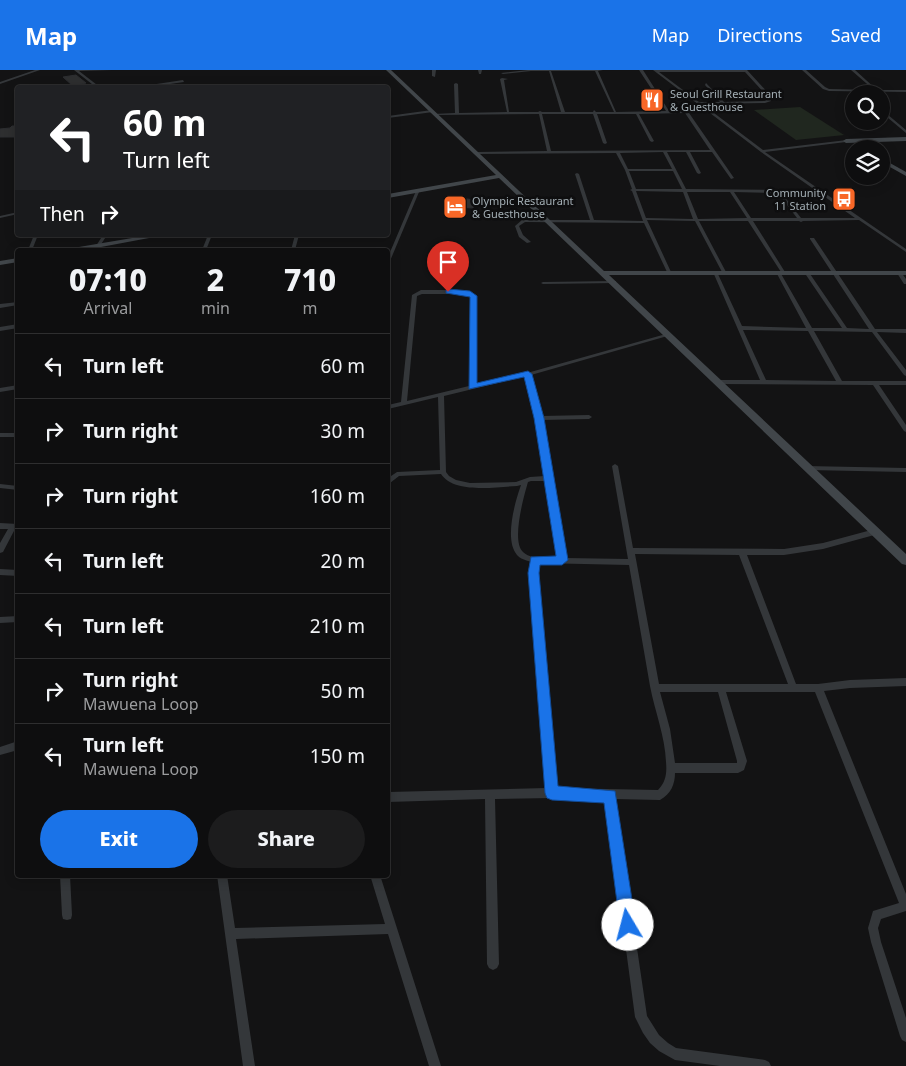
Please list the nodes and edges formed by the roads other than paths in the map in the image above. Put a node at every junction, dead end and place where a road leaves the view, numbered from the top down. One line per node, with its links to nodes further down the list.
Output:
1 (38, 70): 22 (street)
2 (77, 70): 3 (street); 25 (street)
3 (110, 70): 17 (street)
4 (388, 70): 43 (street)
5 (434, 70): 18 (street)
6 (530, 70): 12 (street); 16 (street)
7 (596, 70): 8 (street); 12 (street); 35 (street)
8 (601, 70)
9 (641, 70): 40 (street)
10 (804, 70): 29 (street)
11 (853, 70): 28 (street)
12 (550, 71): 38 (street)
13 (656, 71): 14 (street); 32 (street)
14 (721, 71): 15 (street)
15 (746, 71): 33 (street)
16 (503, 73)
17 (106, 74)
18 (434, 76)
19 (103, 78): 26 (street)
20 (504, 80): 36 (street)
21 (183, 81): 27 (street)
22 (0, 83)
23 (456, 84): 44 (street)
24 (706, 84): 33 (street)
25 (97, 85)
26 (99, 85)
27 (153, 85)
28 (870, 85)
29 (845, 90)
30 (890, 90): 31 (street)
31 (906, 91)
32 (699, 103): 33 (street); 42 (street)
33 (723, 103)
34 (594, 111): 35 (street); 38 (street); 52 (street)
35 (615, 111): 39 (street)
36 (508, 112): 37 (street); 44 (street)
37 (540, 112): 38 (street); 58 (street)
38 (563, 112)
39 (637, 112): 40 (street); 51 (street)
40 (668, 112): 41 (street)
41 (686, 112): 42 (street); 56 (street)
42 (710, 112): 57 (street)
43 (433, 113): 44 (street); 45 (street); 59 (street)
44 (457, 113)
45 (390, 117)
46 (890, 118): 47 (street)
47 (906, 132)
48 (906, 139): 50 (street)
49 (845, 140): 57 (street)
50 (846, 140)
51 (652, 141)
52 (605, 143)
53 (617, 151): 54 (street); 58 (street); 61 (street)
54 (664, 151): 55 (street); 62 (street)
55 (687, 151): 56 (street); 63 (street)
56 (713, 151): 67 (street)
57 (762, 151): 75 (street)
58 (549, 152): 59 (street)
59 (478, 153): 66 (street)
60 (890, 165): 65 (street)
61 (627, 170): 62 (street); 68 (street)
62 (673, 170): 69 (street)
63 (699, 173)
64 (577, 174): 81 (street)
65 (906, 174)
66 (502, 176): 71 (street); 80 (street)
67 (732, 178)
68 (632, 190): 69 (street); 78 (street)
69 (682, 190): 70 (street); 76 (street)
70 (731, 190): 77 (street); 79 (street)
71 (417, 192): 72 (street); 88 (street)
72 (390, 196)
73 (15, 213): 74 (street)
74 (0, 217)
75 (861, 219): 79 (street); 87 (street)
76 (696, 220): 77 (street); 78 (street); 93 (street)
77 (749, 220): 79 (street); 94 (street)
78 (644, 221): 81 (street); 91 (street)
79 (801, 221)
80 (550, 222): 81 (street); 85 (street); 97 (street)
81 (592, 222)
82 (105, 237): 86 (street)
83 (152, 237): 86 (street)
84 (812, 239): 96 (street)
85 (529, 242)
86 (98, 248)
87 (906, 251)
88 (390, 256)
89 (15, 260): 90 (street)
90 (0, 263)
91 (669, 272): 92 (street); 97 (street)
92 (715, 272): 93 (street); 105 (street)
93 (724, 272): 94 (street)
94 (780, 272): 95 (street); 106 (street)
95 (806, 272): 96 (street); 108 (street)
96 (836, 272): 98 (street); 109 (street)
97 (605, 273): 99 (street)
98 (902, 273): 101 (street)
99 (614, 282): 100 (street); 111 (street)
100 (543, 283)
101 (906, 283)
102 (15, 304): 103 (street)
103 (0, 306)
104 (15, 326): 107 (street)
105 (741, 328): 106 (street); 115 (street)
106 (809, 328): 108 (street); 116 (street)
107 (0, 329)
108 (845, 329): 109 (street)
109 (873, 330): 110 (street); 113 (street)
110 (906, 330)
111 (668, 335): 112 (street); 114 (street)
112 (528, 374): 119 (street); 126 (street)
113 (906, 374)
114 (718, 382): 115 (street); 131 (street)
115 (764, 382): 116 (street)
116 (840, 383): 118 (street)
117 (906, 383): 118 (street)
118 (876, 384): 127 (street)
119 (472, 387): 122 (street); 123 (street)
120 (15, 388): 121 (street)
121 (0, 390)
122 (441, 395): 123 (street); 133 (street)
123 (404, 403): 124 (street)
124 (390, 406)
125 (589, 417): 126 (street)
126 (539, 418): 134 (street)
127 (905, 426)
128 (0, 435): 129 (street)
129 (15, 435)
130 (615, 466): 143 (street)
131 (808, 468): 132 (street); 141 (street)
132 (906, 470)
133 (443, 472): 135 (street); 136 (street)
134 (549, 478): 136 (street); 146 (street)
135 (390, 479)
136 (525, 482): 145 (street)
137 (0, 486): 138 (street)
138 (15, 488)
139 (0, 526): 140 (street)
140 (15, 526): 142 (street)
141 (875, 532): 144 (street); 147 (street)
142 (0, 550)
143 (631, 551): 144 (street); 148 (street)
144 (742, 552): 154 (street)
145 (535, 560): 146 (street); 161 (street)
146 (562, 560): 148 (street)
147 (906, 561)
148 (632, 562): 155 (street)
149 (0, 572): 150 (street)
150 (15, 573)
151 (15, 619): 152 (street)
152 (0, 620)
153 (906, 682): 157 (street)
154 (793, 687): 156 (street); 157 (street)
155 (655, 688): 156 (street); 160 (street)
156 (721, 688): 160 (street)
157 (818, 688): 168 (street)
158 (15, 746): 159 (street)
159 (0, 751)
160 (672, 768): 163 (street)
161 (552, 793): 162 (street); 163 (street)
162 (490, 796): 164 (street); 172 (street)
163 (610, 796): 176 (street)
164 (390, 797)
165 (66, 878): 169 (street)
166 (222, 878): 171 (street)
167 (376, 878): 170 (street)
168 (905, 906): 173 (street)
169 (67, 915)
170 (392, 929): 171 (street); 175 (street)
171 (230, 934): 174 (street)
172 (493, 964)
173 (906, 1036)
174 (249, 1066)
175 (435, 1066)
176 (764, 1066)

